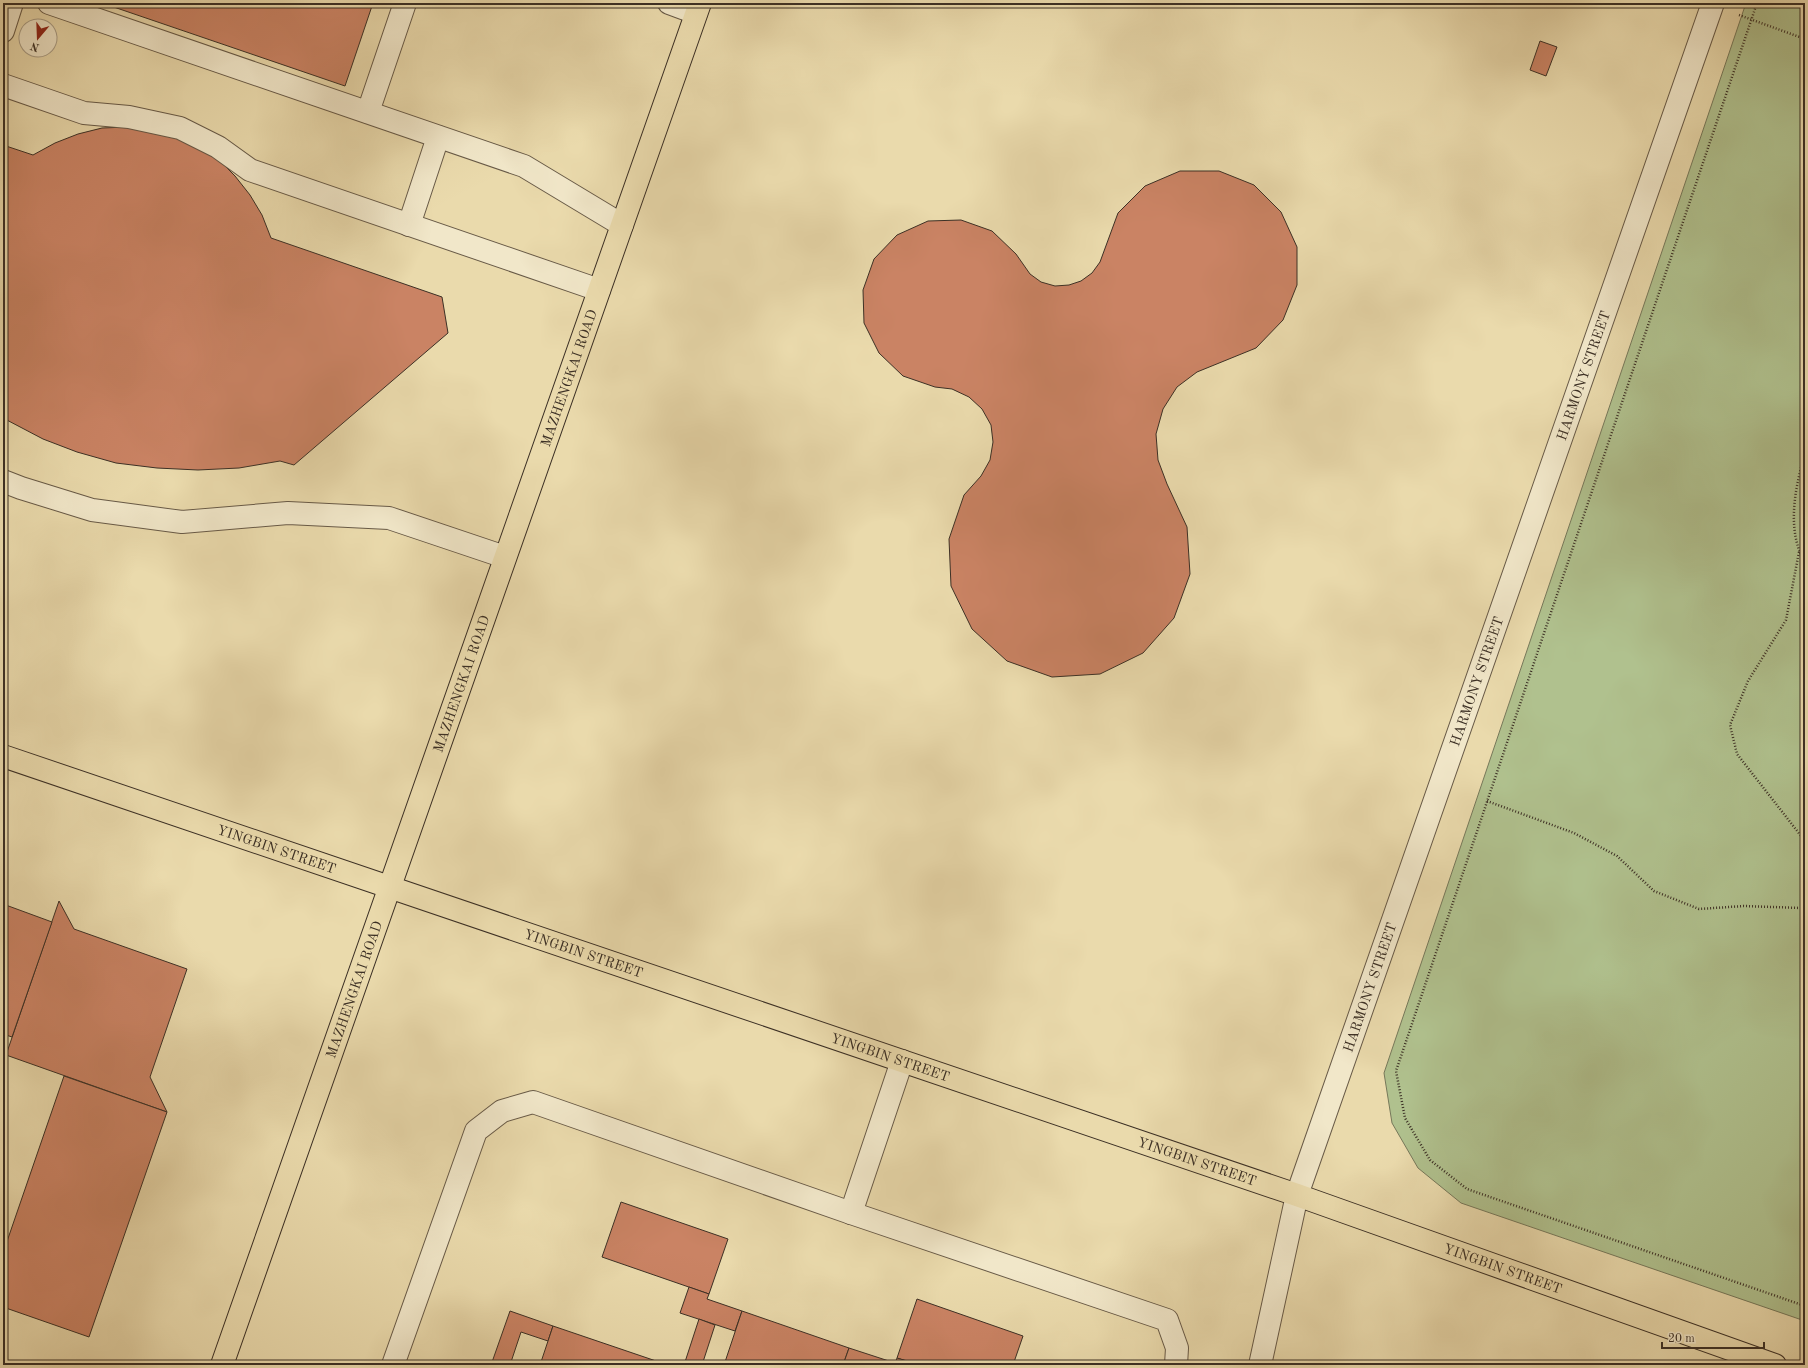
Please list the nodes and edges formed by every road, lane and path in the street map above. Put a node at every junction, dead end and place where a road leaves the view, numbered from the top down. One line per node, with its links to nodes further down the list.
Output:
1 (12, 3): 9 (street)
2 (49, 3): 12 (street)
3 (405, 3): 12 (street)
4 (668, 3): 7 (street)
5 (1757, 3): 8 (path)
6 (1712, 4): 8 (path); 28 (street, HARMONY STREET)
7 (698, 8): 15 (main road, MAZHENGKAI ROAD)
8 (1751, 20): 10 (path); 23 (path)
9 (3, 31)
10 (1805, 39)
11 (3, 85): 14 (street)
12 (368, 112): 13 (street)
13 (438, 136): 14 (street); 15 (street)
14 (409, 225): 16 (street)
15 (622, 225): 16 (main road, MAZHENGKAI ROAD)
16 (599, 290): 20 (main road, MAZHENGKAI ROAD)
17 (1805, 453): 19 (path)
18 (3, 481): 20 (street)
19 (1799, 552): 21 (path); 24 (path)
20 (505, 557): 25 (main road, MAZHENGKAI ROAD)
21 (1805, 563)
22 (3, 756): 25 (main road, YINGBIN STREET)
23 (1487, 801): 26 (path); 30 (path)
24 (1805, 841)
25 (390, 888): 27 (main road, YINGBIN STREET); 31 (main road, MAZHENGKAI ROAD)
26 (1805, 911)
27 (902, 1061): 28 (main road, YINGBIN STREET); 29 (street)
28 (1298, 1195): 34 (street, HARMONY STREET); 35 (main road, YINGBIN STREET)
29 (851, 1213): 32 (street); 33 (street)
30 (1805, 1306)
31 (222, 1365)
32 (393, 1365)
33 (1176, 1365)
34 (1260, 1365)
35 (1775, 1365)

